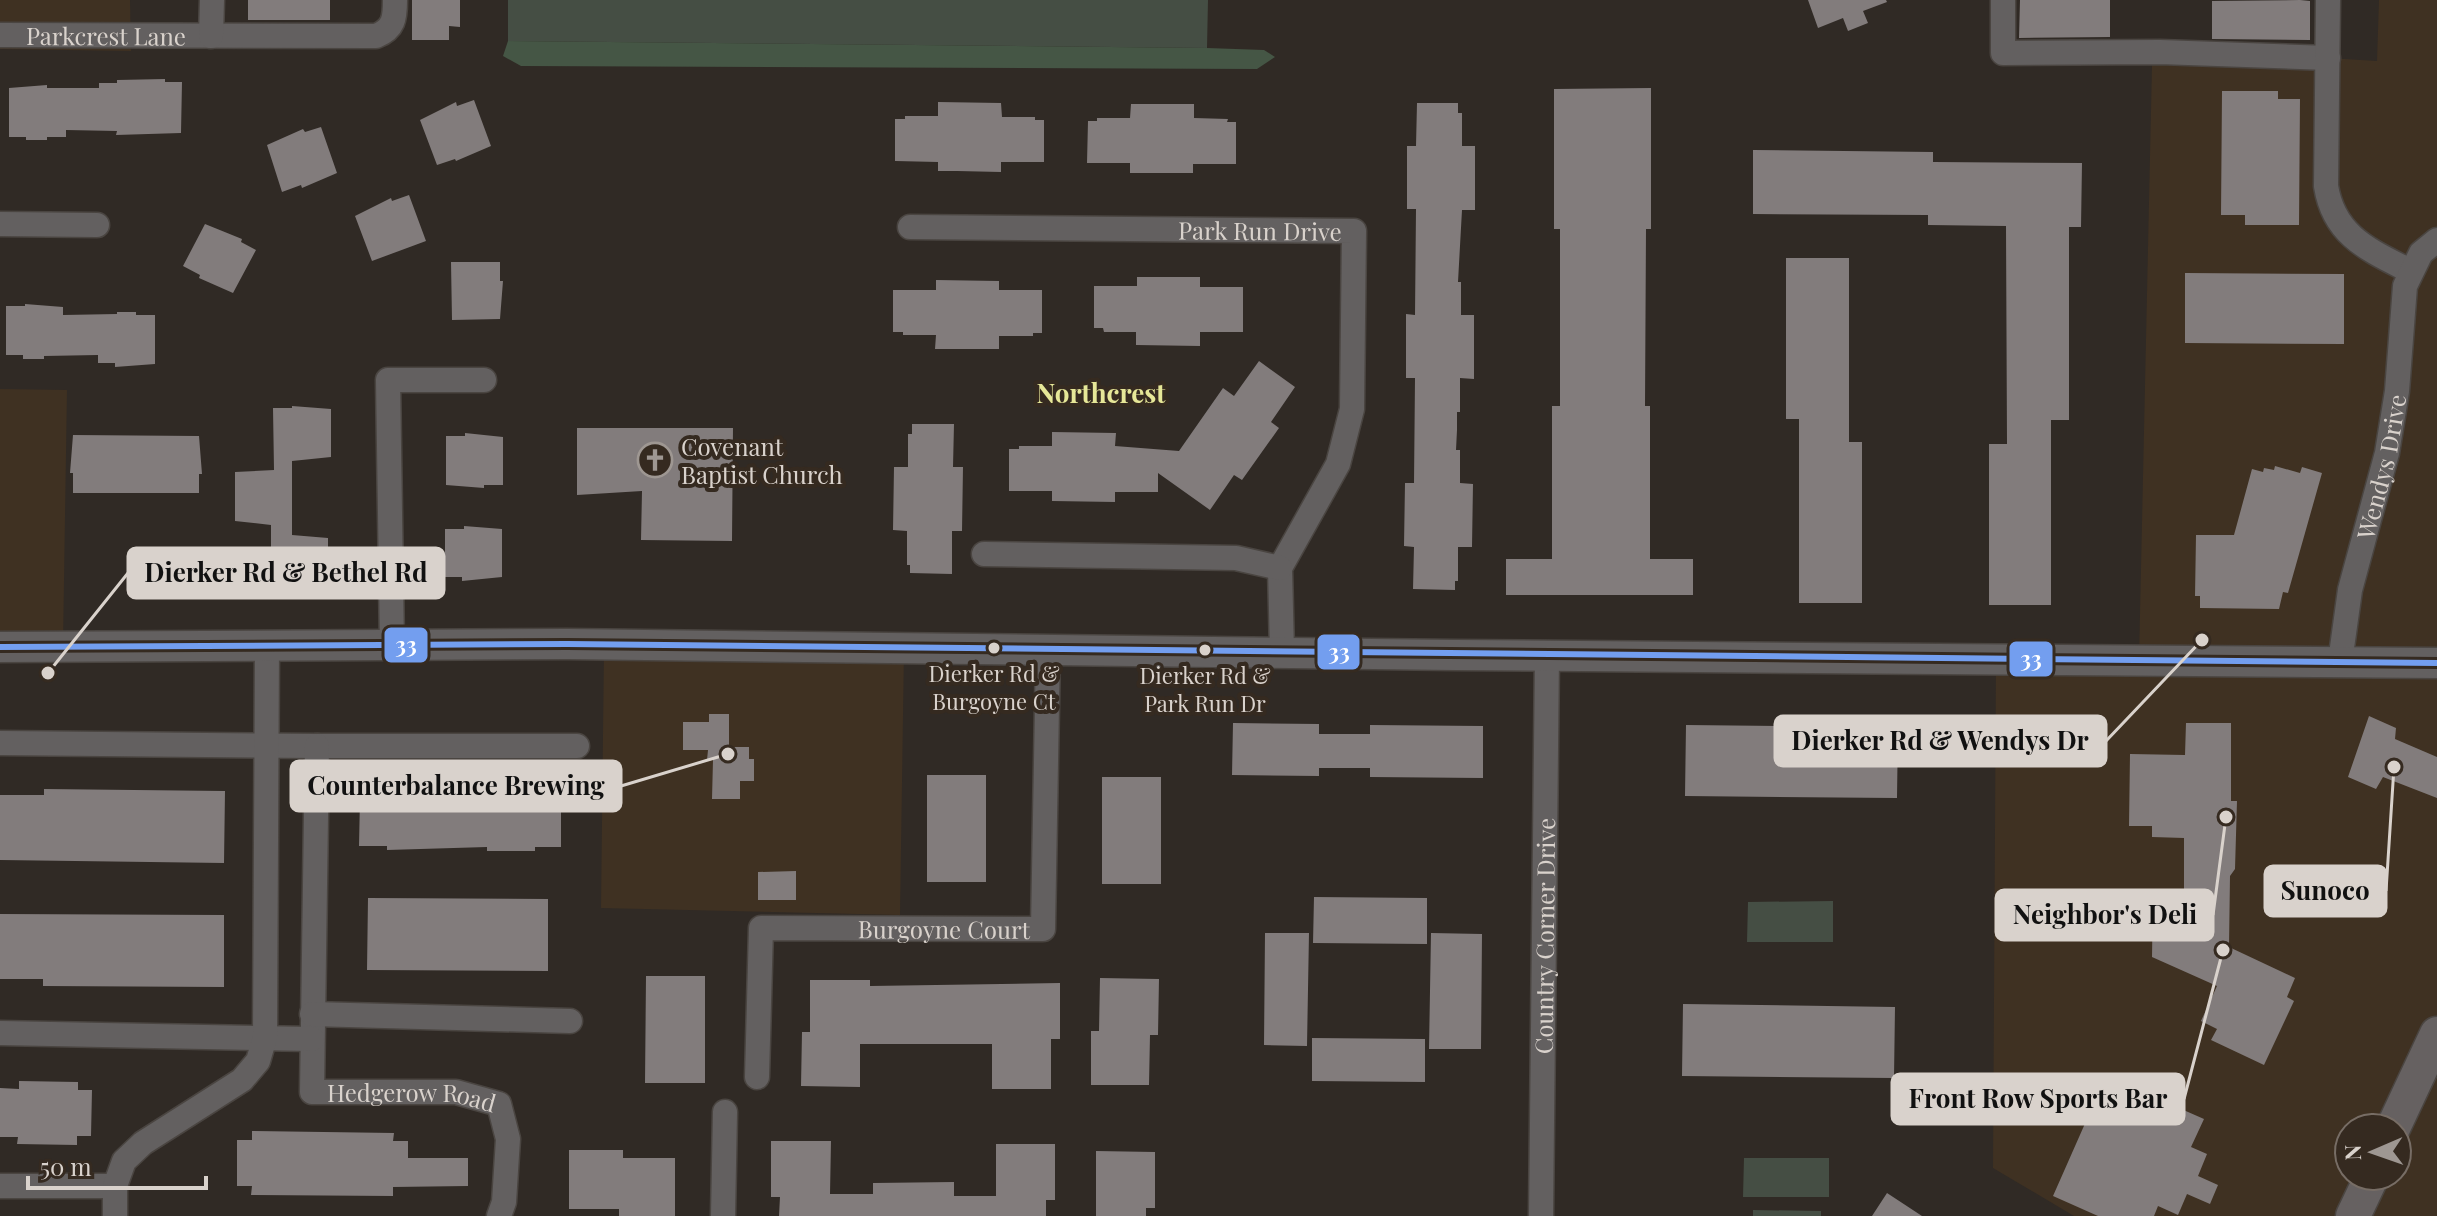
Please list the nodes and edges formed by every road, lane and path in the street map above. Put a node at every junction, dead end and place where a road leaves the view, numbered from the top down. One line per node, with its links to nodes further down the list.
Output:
1 (212, 0): 6 (street, Parkcrest Lane)
2 (395, 0): 6 (street, Parkcrest Lane)
3 (2003, 0): 7 (street)
4 (2328, 0): 7 (street)
5 (0, 35): 6 (street, Parkcrest Lane)
6 (211, 36)
7 (2328, 58): 12 (street)
8 (0, 224): 9 (street)
9 (97, 225)
10 (910, 227): 15 (street, Park Run Drive)
11 (2437, 240): 12 (street, Wendys Drive)
12 (2410, 271): 22 (street, Wendys Drive)
13 (484, 380): 17 (street)
14 (984, 554): 15 (street)
15 (1280, 568): 20 (street)
16 (267, 646): 17 (street); 18 (street); 25 (street)
17 (392, 646): 19 (street)
18 (0, 647)
19 (1048, 650): 20 (street); 34 (street, Burgoyne Court)
20 (1282, 653): 21 (street)
21 (1547, 655): 22 (street); 43 (street, Country Corner Drive)
22 (2340, 662): 23 (street)
23 (2437, 663)
24 (0, 743): 25 (street)
25 (267, 745): 26 (street); 32 (street)
26 (317, 746): 27 (street); 28 (street, Hedgerow Road)
27 (577, 746)
28 (312, 1014): 29 (street); 33 (street, Hedgerow Road)
29 (570, 1021)
30 (0, 1033): 32 (street)
31 (2437, 1034): 36 (main road)
32 (265, 1037): 33 (street); 38 (street)
33 (312, 1039): 41 (street, Hedgerow Road)
34 (757, 1077)
35 (725, 1112): 42 (street)
36 (2400, 1112)
37 (0, 1186): 38 (street)
38 (115, 1186): 40 (street)
39 (2364, 1192): 44 (main road)
40 (115, 1216)
41 (499, 1216)
42 (723, 1216)
43 (1541, 1216)
44 (2353, 1216)

